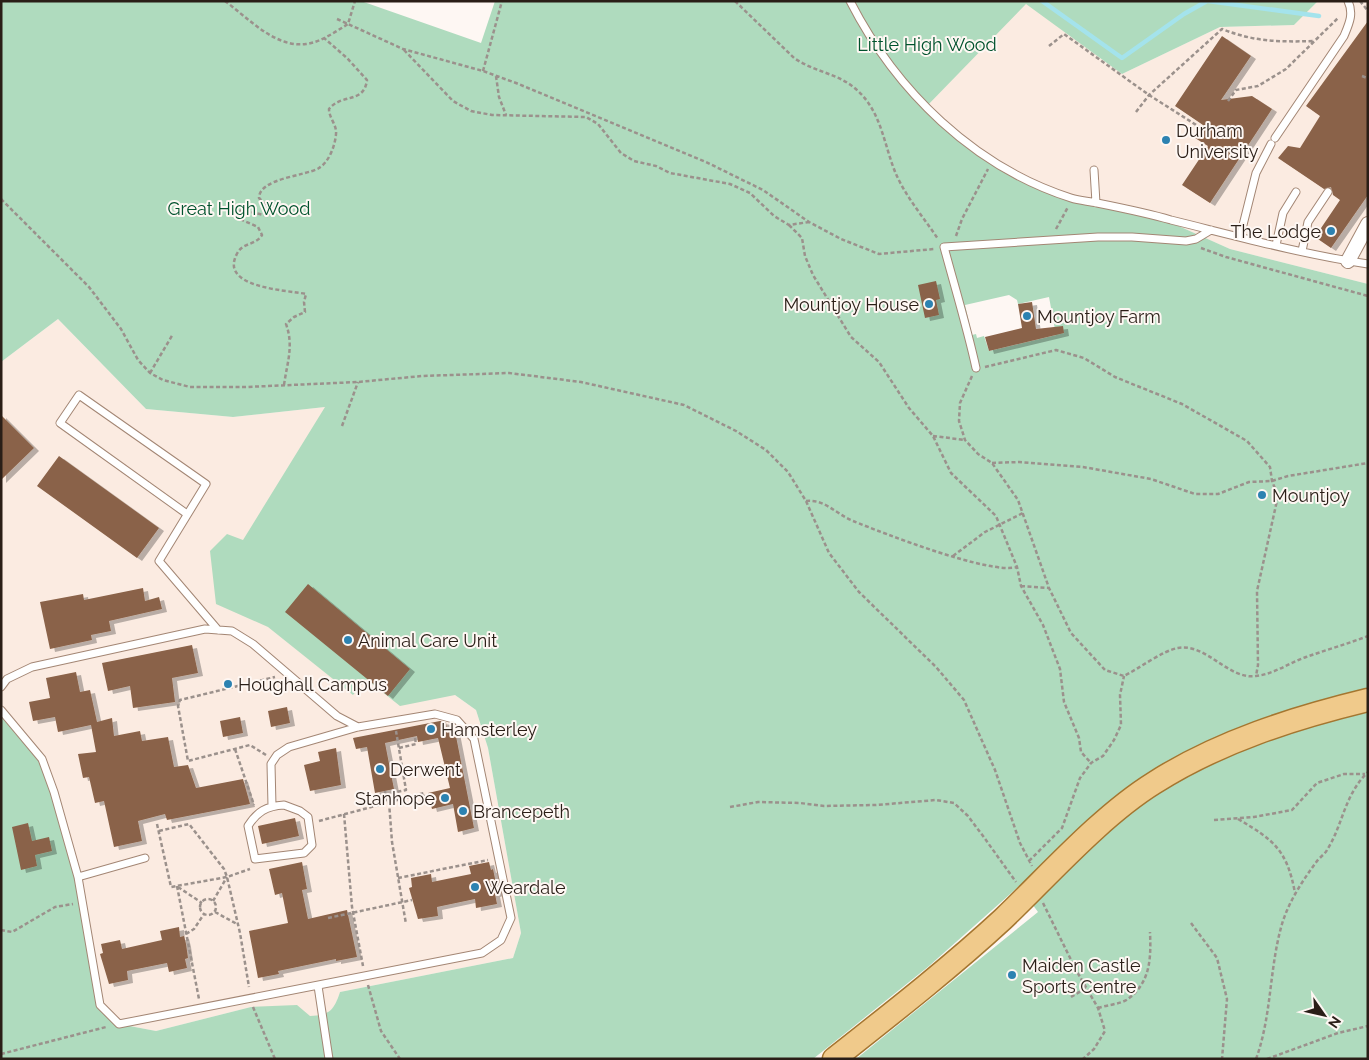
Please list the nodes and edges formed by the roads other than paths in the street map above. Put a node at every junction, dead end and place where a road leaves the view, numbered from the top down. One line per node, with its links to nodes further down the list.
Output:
1 (850, 1): 6 (lane)
2 (1349, 4): 9 (lane)
3 (1094, 170): 6 (lane)
4 (1296, 192): 10 (lane)
5 (1328, 192): 11 (lane)
6 (1096, 203): 8 (lane)
7 (1368, 224): 12 (street)
8 (1212, 230): 9 (lane); 14 (lane)
9 (1240, 237): 10 (lane)
10 (1276, 245): 11 (lane)
11 (1302, 251): 12 (lane)
12 (1348, 261): 13 (lane)
13 (1368, 264)
14 (976, 368)
15 (187, 514): 15 (lane); 16 (lane)
16 (218, 630): 17 (lane); 20 (lane)
17 (1, 688)
18 (1368, 700): 26 (main road)
19 (1, 710): 23 (lane)
20 (358, 727): 21 (lane); 24 (lane)
21 (272, 806): 21 (lane)
22 (146, 858): 23 (lane)
23 (78, 877): 24 (lane)
24 (318, 986): 25 (lane)
25 (330, 1059)
26 (834, 1059)

